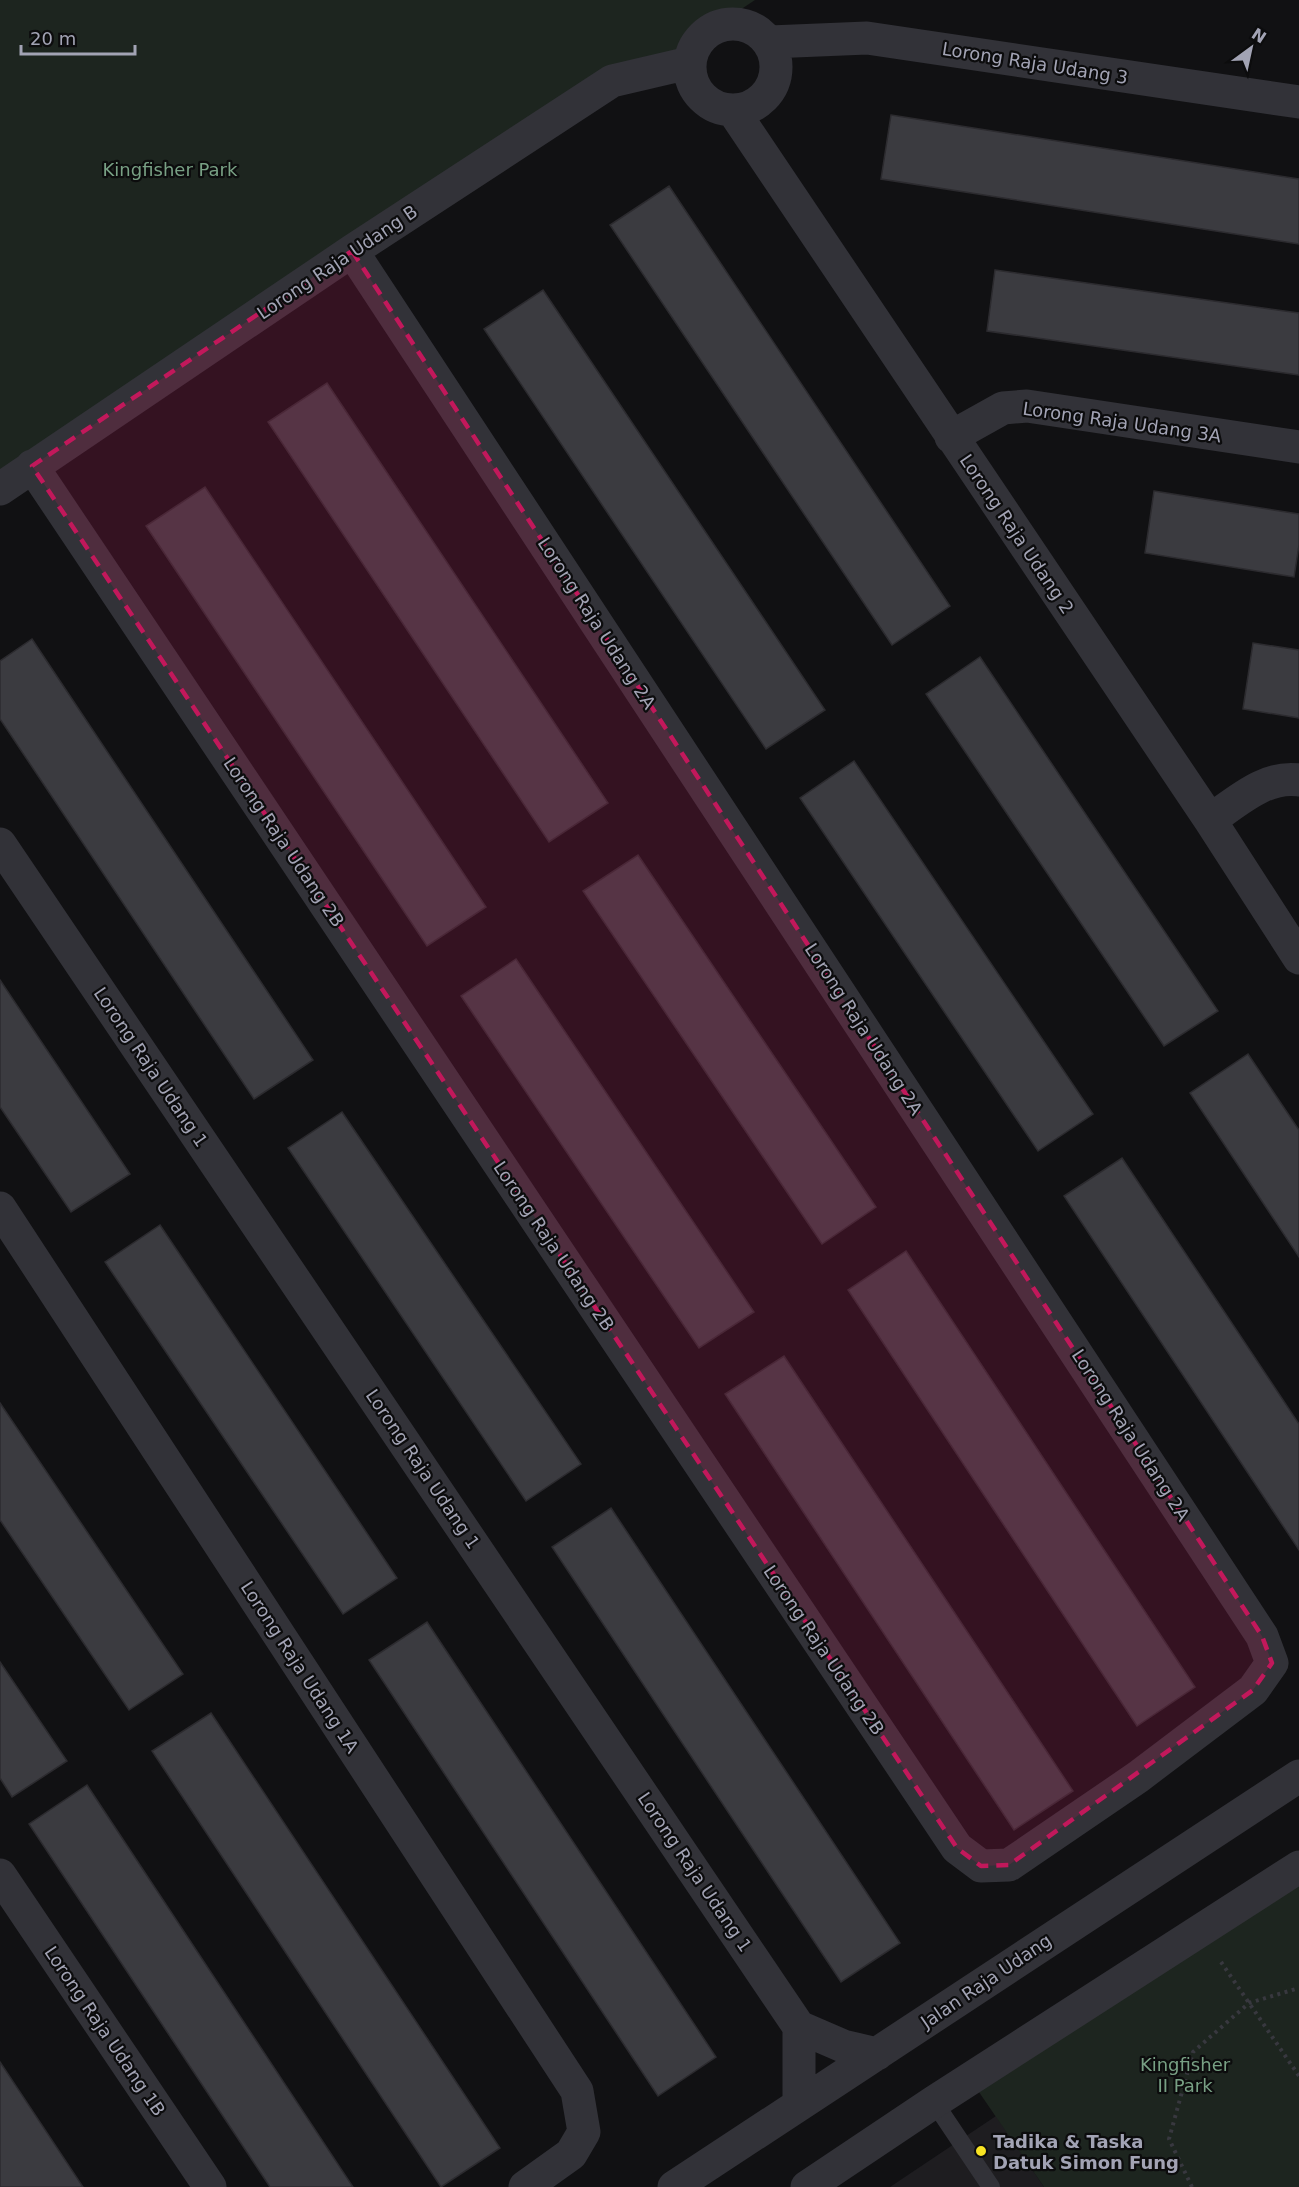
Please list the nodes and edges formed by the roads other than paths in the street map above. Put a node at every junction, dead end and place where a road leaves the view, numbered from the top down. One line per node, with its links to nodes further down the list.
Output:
1 (770, 42): 2 (street); 3 (street, Lorong Raja Udang 3); 4 (street)
2 (689, 63): 4 (street); 5 (street, Lorong Raja Udang B)
3 (1299, 102)
4 (734, 112): 6 (street, Lorong Raja Udang 2)
5 (352, 251): 8 (street, Lorong Raja Udang B); 16 (street, Lorong Raja Udang 2A)
6 (951, 437): 7 (street, Lorong Raja Udang 3A); 11 (street, Lorong Raja Udang 2)
7 (1299, 447)
8 (32, 466): 9 (street, Lorong Raja Udang B); 16 (street, Lorong Raja Udang 2B)
9 (0, 489)
10 (1299, 780): 11 (street)
11 (1210, 820): 13 (street, Lorong Raja Udang 2)
12 (0, 843): 20 (street, Lorong Raja Udang 1)
13 (1299, 958)
14 (0, 1208): 25 (street, Lorong Raja Udang 1A)
15 (1299, 1776): 17 (street); 21 (street, Jalan Raja Udang)
16 (1138, 1777)
17 (1299, 1790)
18 (1299, 1867): 22 (street)
19 (0, 1875): 24 (street, Lorong Raja Udang 1B)
20 (800, 2027): 21 (street); 23 (street)
21 (877, 2054): 23 (street, Jalan Raja Udang)
22 (934, 2102): 27 (street); 28 (lane)
23 (799, 2104): 26 (street, Jalan Raja Udang)
24 (210, 2187)
25 (525, 2187)
26 (674, 2187)
27 (807, 2187)
28 (991, 2187)

